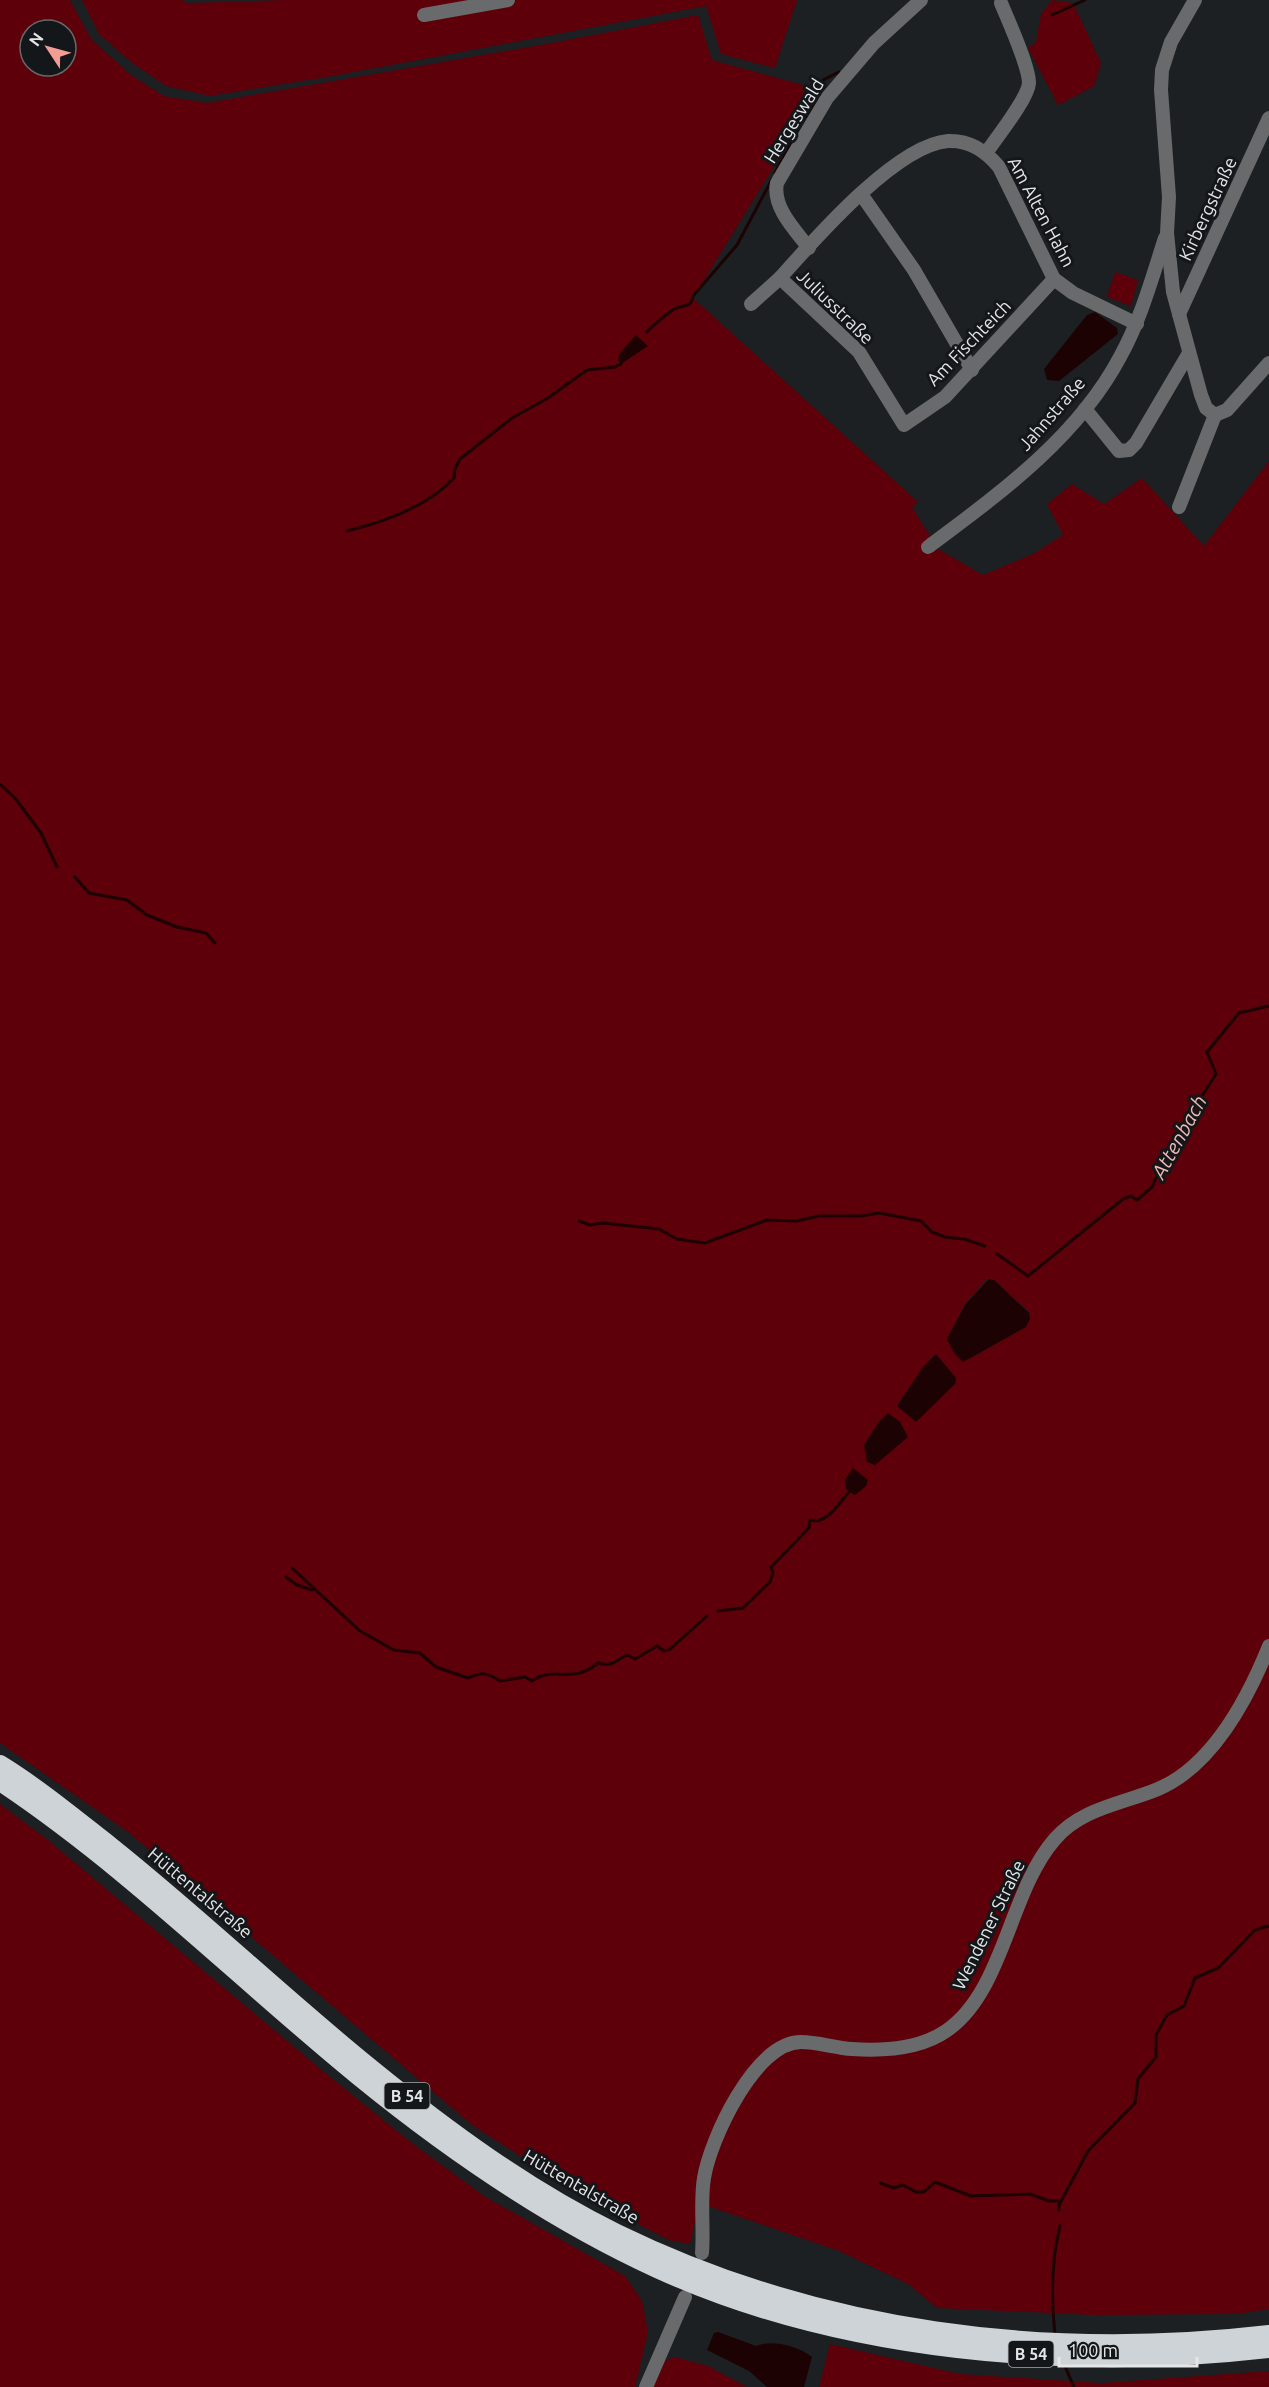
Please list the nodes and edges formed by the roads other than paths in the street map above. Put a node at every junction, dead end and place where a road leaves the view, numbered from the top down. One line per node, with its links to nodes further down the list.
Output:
1 (508, 0): 5 (street)
2 (921, 0): 10 (street, Hergeswald)
3 (1195, 0): 9 (street, Jahnstraße)
4 (1001, 3): 7 (street)
5 (424, 15)
6 (1269, 118): 14 (street, Kirbergstraße)
7 (987, 152): 8 (street, Am Alten Hahn); 12 (street, Am Alten Hahn)
8 (861, 194): 10 (street, Am Alten Hahn); 18 (street)
9 (1167, 233): 14 (street, Jahnstraße); 15 (street, Jahnstraße)
10 (809, 248): 11 (street, Am Alten Hahn)
11 (780, 278): 13 (street, Juliusstraße); 21 (street, Juliusstraße)
12 (1054, 279): 15 (street, Am Alten Hahn); 18 (street, Am Fischteich)
13 (751, 304)
14 (1179, 314): 16 (street, Jahnstraße)
15 (1137, 324): 19 (street, Jahnstraße)
16 (1189, 353): 19 (street); 20 (street, Jahnstraße)
17 (1269, 363): 20 (street)
18 (972, 370): 21 (street, Am Fischteich)
19 (1086, 409): 23 (street, Jahnstraße)
20 (1215, 415): 22 (street)
21 (904, 425)
22 (1179, 507)
23 (928, 547)
24 (1269, 1646): 27 (street, Wendener Straße)
25 (0, 1764): 29 (highway, Hüttentalstraße / B 54)
26 (0, 1782): 29 (highway, Hüttentalstraße / B 54)
27 (702, 2253)
28 (685, 2297): 33 (street)
29 (874, 2329): 31 (highway, Hüttentalstraße / B 54)
30 (1269, 2334): 31 (highway, Hüttentalstraße / B 54)
31 (1189, 2348): 32 (highway, Hüttentalstraße / B 54)
32 (1269, 2349)
33 (646, 2387)

